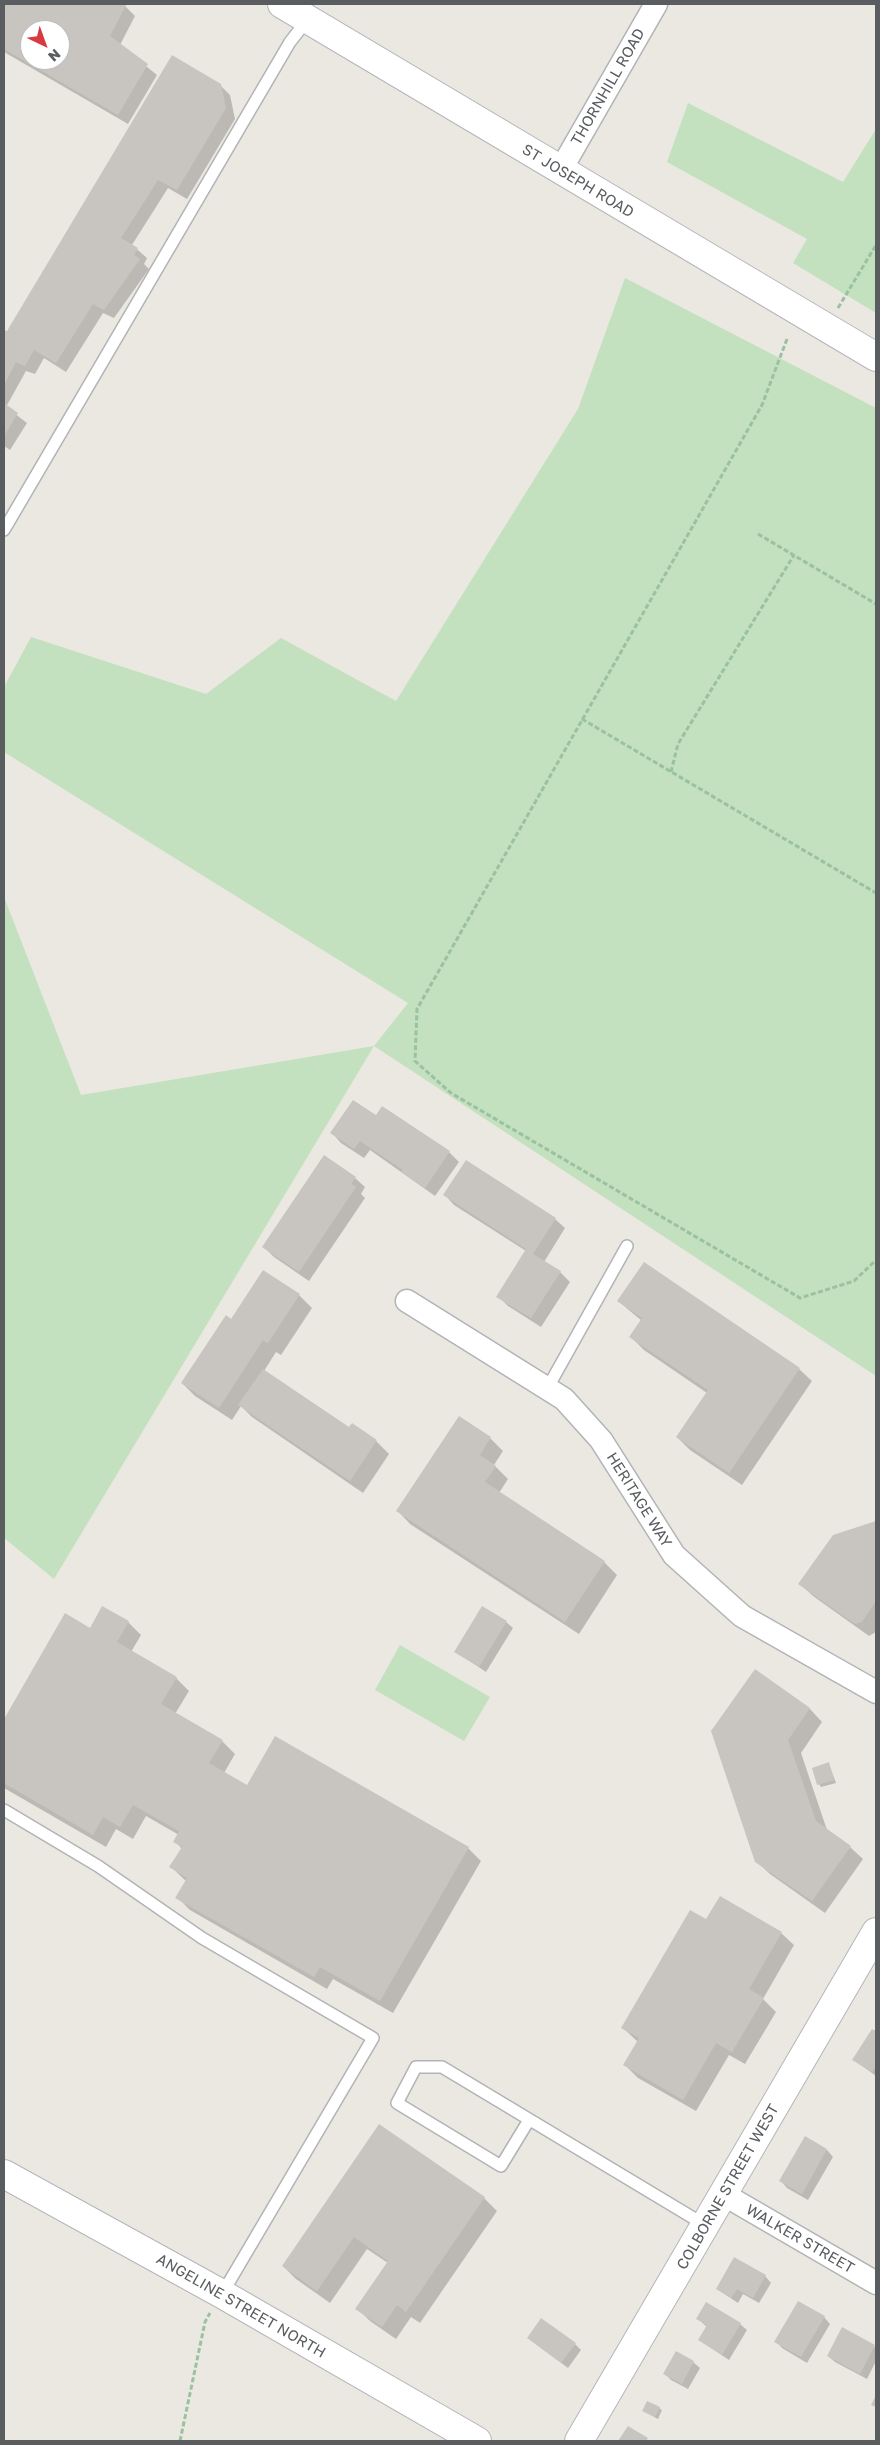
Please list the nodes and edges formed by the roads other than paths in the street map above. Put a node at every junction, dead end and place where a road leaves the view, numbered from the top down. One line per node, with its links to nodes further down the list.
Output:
1 (656, 4): 3 (street, THORNHILL ROAD)
2 (292, 9): 3 (street, ST JOSEPH ROAD); 5 (lane)
3 (560, 171): 4 (street, ST JOSEPH ROAD)
4 (876, 356)
5 (4, 530)
6 (627, 1246): 8 (lane)
7 (407, 1301): 8 (street, HERITAGE WAY)
8 (547, 1388): 9 (street, HERITAGE WAY)
9 (876, 1692)
10 (4, 1810): 17 (lane)
11 (876, 1932): 14 (street, COLBORNE STREET WEST)
12 (529, 2120): 12 (lane); 15 (lane)
13 (4, 2174): 17 (street, ANGELINE STREET NORTH)
14 (724, 2194): 15 (street, COLBORNE STREET WEST); 16 (street, WALKER STREET)
15 (706, 2225): 19 (street, COLBORNE STREET WEST)
16 (876, 2284)
17 (222, 2294): 18 (street, ANGELINE STREET NORTH)
18 (477, 2441)
19 (579, 2441)

